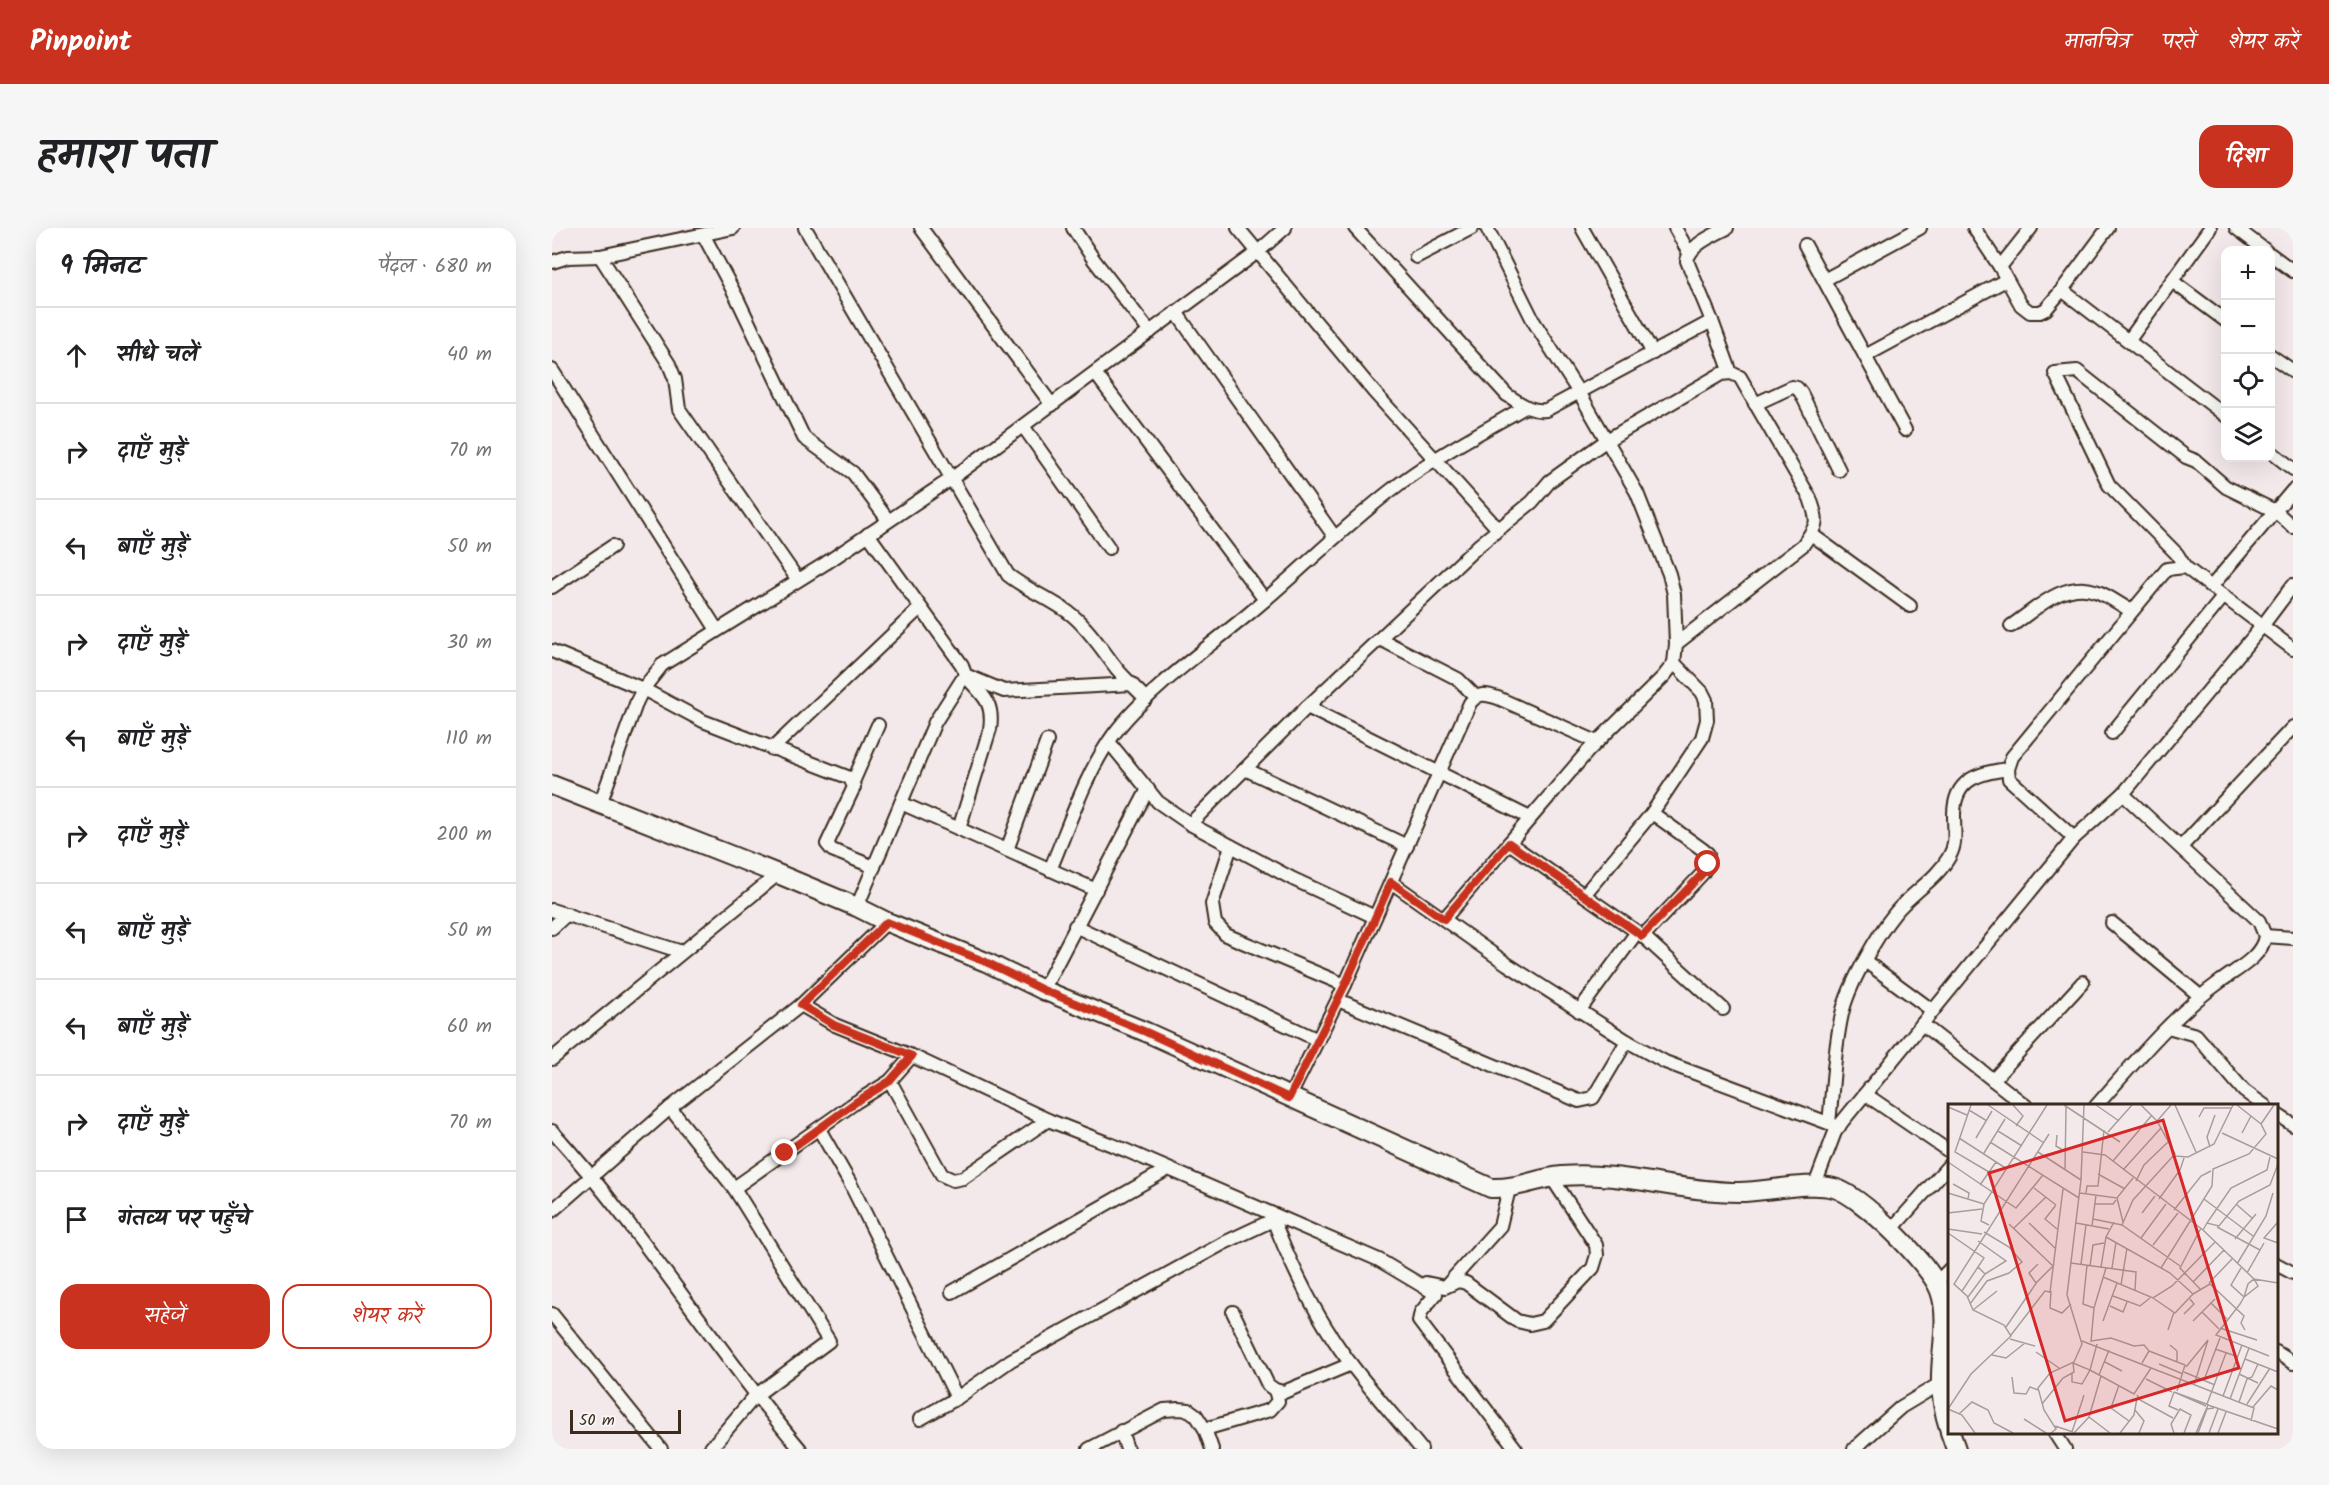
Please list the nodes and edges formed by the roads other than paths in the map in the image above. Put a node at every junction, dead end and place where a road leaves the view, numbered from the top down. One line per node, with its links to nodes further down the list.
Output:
1 (733, 228): 19 (street)
2 (806, 228): 58 (street)
3 (921, 228): 48 (street)
4 (1073, 228): 37 (street)
5 (1238, 228): 22 (street)
6 (1285, 228): 22 (street)
7 (1354, 228): 49 (street)
8 (1472, 228): 25 (street)
9 (1486, 228): 46 (street)
10 (1582, 228): 39 (street)
11 (1675, 228): 23 (street)
12 (1727, 228): 23 (street)
13 (1920, 228): 30 (street)
14 (1974, 228): 28 (street)
15 (2031, 228): 28 (street)
16 (2108, 228): 33 (street)
17 (2210, 228): 32 (street)
18 (2236, 228): 21 (street)
19 (704, 236): 24 (street); 61 (street)
20 (1805, 245): 30 (street)
21 (2260, 246)
22 (1259, 251): 34 (street); 55 (street)
23 (1689, 253): 36 (street)
24 (600, 256): 27 (street); 70 (street)
25 (1416, 257)
26 (2275, 257): 29 (street)
27 (552, 262)
28 (2000, 267): 31 (street)
29 (2293, 271)
30 (1824, 280): 40 (street)
31 (2006, 280): 33 (street); 40 (street)
32 (2172, 281): 35 (street); 38 (street)
33 (2062, 290): 38 (street)
34 (1176, 312): 37 (street); 66 (street)
35 (2221, 317)
36 (1712, 321): 39 (street); 45 (street)
37 (1150, 332): 44 (street)
38 (2129, 340): 50 (street)
39 (1653, 353): 46 (street)
40 (1865, 356): 52 (street)
41 (2275, 358): 43 (street)
42 (552, 370): 81 (street)
43 (2293, 371)
44 (1095, 373): 48 (street); 75 (street)
45 (1731, 373): 47 (street); 53 (street)
46 (1579, 393): 49 (street); 53 (street)
47 (1755, 404): 57 (street); 65 (street)
48 (1052, 405): 51 (street)
49 (1526, 407): 55 (street)
50 (2221, 412)
51 (1023, 426): 58 (street); 68 (street)
52 (1905, 430)
53 (1606, 440): 63 (street); 83 (street)
54 (2275, 454): 56 (street)
55 (1435, 459): 63 (street); 66 (street)
56 (2293, 469)
57 (1839, 470)
58 (951, 479): 61 (street); 88 (street)
59 (2293, 490): 60 (street)
60 (2275, 511): 62 (street); 69 (street); 72 (street)
61 (888, 520): 64 (street)
62 (2293, 527)
63 (1498, 530): 82 (street)
64 (868, 534): 70 (street); 77 (street)
65 (1811, 534): 76 (street); 83 (street)
66 (1334, 536): 75 (street)
67 (613, 546): 73 (street)
68 (1109, 548)
69 (2185, 567): 72 (street); 78 (street)
70 (798, 580): 81 (street)
71 (2293, 585): 79 (street)
72 (2211, 586): 74 (street)
73 (552, 587)
74 (2224, 597): 79 (street); 95 (street)
75 (1266, 600): 91 (street)
76 (1910, 606)
77 (920, 608): 87 (street); 99 (street)
78 (2132, 611): 80 (street); 101 (street)
79 (2263, 625): 84 (street); 106 (street)
80 (2011, 626)
81 (717, 630): 89 (street)
82 (1380, 639): 90 (street); 92 (street)
83 (1676, 644): 86 (street)
84 (2293, 649)
85 (552, 651): 89 (street)
86 (1674, 663): 98 (street); 109 (street)
87 (965, 675): 88 (street); 107 (street); 112 (street)
88 (1132, 684): 91 (street)
89 (643, 689): 99 (street); 108 (street)
90 (1475, 696): 98 (street); 102 (street)
91 (1146, 699): 97 (street)
92 (1307, 707): 100 (street); 102 (street)
93 (878, 724): 103 (street)
94 (2293, 727): 117 (street)
95 (2112, 733)
96 (1047, 741): 118 (street)
97 (1109, 742): 105 (street); 120 (street)
98 (1597, 742): 110 (street)
99 (772, 749): 103 (street)
100 (1245, 769): 111 (street); 116 (street)
101 (2008, 769): 113 (street); 138 (street)
102 (1439, 773): 110 (street); 116 (street)
103 (853, 782): 119 (street)
104 (552, 785): 108 (street)
105 (1148, 789): 111 (street); 123 (street)
106 (2123, 794): 113 (street); 117 (street)
107 (901, 803): 112 (street); 119 (street)
108 (600, 804): 121 (street)
109 (1652, 813): 124 (street); 134 (street)
110 (1530, 819): 114 (street)
111 (1190, 824): 115 (street)
112 (959, 829): 118 (street)
113 (2074, 838): 147 (street)
114 (1509, 843): 124 (street); 129 (street)
115 (1231, 846): 128 (street); 140 (street)
116 (1407, 846): 122 (street)
117 (2181, 847): 135 (street)
118 (1007, 850): 120 (street)
119 (874, 867): 125 (street)
120 (1050, 870): 123 (street)
121 (778, 874): 125 (street); 137 (street)
122 (1391, 882): 128 (street); 129 (street)
123 (1096, 890): 132 (street)
124 (1584, 895): 134 (street)
125 (857, 907): 130 (street)
126 (552, 910): 127 (street)
127 (567, 914): 133 (street); 137 (street)
128 (1375, 917): 140 (street)
129 (1444, 919): 146 (street)
130 (887, 922): 141 (street); 144 (street)
131 (2112, 923): 142 (street)
132 (1075, 926): 141 (street); 150 (street)
133 (552, 928)
134 (1640, 934): 145 (street); 146 (street)
135 (2265, 936): 136 (street); 142 (street)
136 (2293, 938)
137 (682, 952): 153 (street)
138 (1865, 961): 147 (street); 164 (street)
139 (2083, 982): 154 (street)
140 (1345, 985): 143 (street)
141 (1043, 990): 157 (street)
142 (2200, 996): 149 (street)
143 (1338, 1000): 150 (street); 151 (street)
144 (801, 1005): 152 (street); 161 (street)
145 (1723, 1009)
146 (1579, 1011): 151 (street)
147 (1933, 1011): 148 (street)
148 (1922, 1024): 154 (street); 156 (street)
149 (2168, 1027): 159 (street); 160 (street)
150 (1318, 1040): 157 (street)
151 (1627, 1041): 164 (street)
152 (912, 1056): 155 (street); 163 (street)
153 (552, 1059)
154 (1993, 1080): 158 (street)
155 (890, 1081): 163 (street); 166 (street)
156 (1865, 1094): 164 (street); 168 (street)
157 (1289, 1098): 175 (street)
158 (2023, 1104)
159 (2098, 1104)
160 (2262, 1104)
161 (670, 1108): 171 (street); 174 (street)
162 (2278, 1115): 165 (street)
163 (1048, 1120): 170 (street)
164 (1834, 1125): 173 (street)
165 (2293, 1125)
166 (819, 1129): 174 (street); 194 (street)
167 (552, 1131): 171 (street)
168 (1948, 1151)
169 (1948, 1166): 178 (street)
170 (1168, 1169): 177 (street); 184 (street)
171 (592, 1175): 176 (street); 193 (street)
172 (1552, 1178): 173 (street); 175 (street); 183 (street)
173 (1815, 1185): 178 (street)
174 (734, 1188): 193 (street)
175 (1509, 1189): 183 (street)
176 (552, 1211)
177 (1271, 1216): 181 (street); 190 (street); 194 (street)
178 (1891, 1230): 182 (street)
179 (2278, 1265): 180 (street)
180 (2293, 1273)
181 (1419, 1282): 183 (street); 208 (street)
182 (1943, 1283): 191 (street)
183 (1445, 1287)
184 (952, 1292)
185 (1233, 1312): 192 (street)
186 (552, 1314): 187 (street)
187 (556, 1328): 201 (street)
188 (2278, 1353): 189 (street)
189 (2293, 1363)
190 (1351, 1364): 192 (street); 207 (street)
191 (1941, 1383): 196 (street); 209 (street)
192 (1275, 1390): 197 (street)
193 (755, 1396): 202 (street); 203 (street)
194 (957, 1398): 195 (street)
195 (920, 1419)
196 (1948, 1421)
197 (1205, 1429): 198 (street); 206 (street)
198 (1121, 1431): 204 (street); 205 (street)
199 (1951, 1434): 210 (street)
200 (2055, 1434): 211 (street)
201 (660, 1449)
202 (710, 1449)
203 (800, 1449)
204 (1089, 1449)
205 (1127, 1449)
206 (1212, 1449)
207 (1421, 1449)
208 (1516, 1449)
209 (1854, 1449)
210 (1956, 1449)
211 (2065, 1449)

